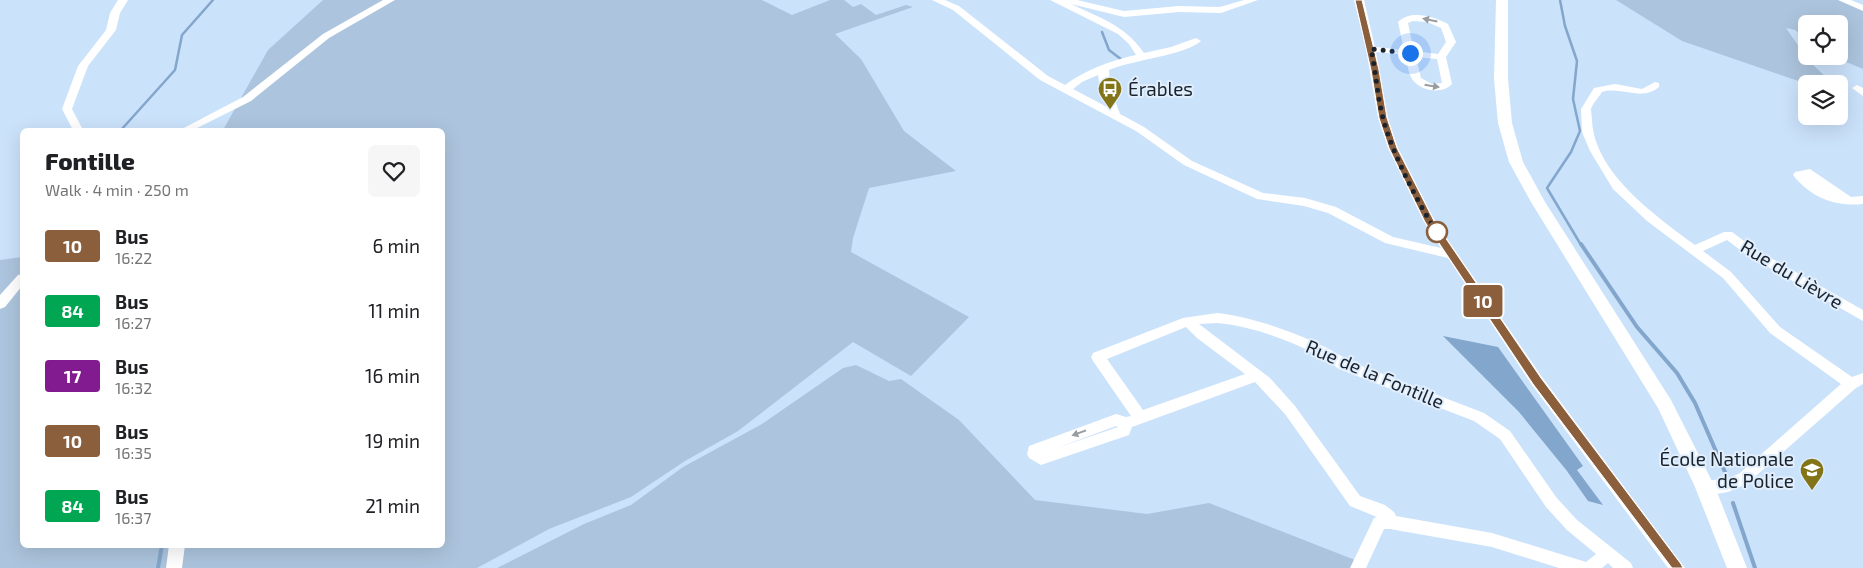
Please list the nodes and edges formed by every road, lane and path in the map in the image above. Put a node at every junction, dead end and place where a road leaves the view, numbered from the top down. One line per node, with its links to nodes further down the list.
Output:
1 (123, 0): 24 (street)
2 (390, 0): 25 (street)
3 (937, 0): 11 (street)
4 (963, 0): 11 (street)
5 (1055, 0): 14 (street)
6 (1065, 0): 13 (street)
7 (1253, 0): 13 (street)
8 (1359, 0): 16 (street)
9 (1502, 0): 38 (street)
10 (1843, 0): 12 (street)
11 (949, 5): 22 (street)
12 (1863, 8)
13 (1124, 14): 14 (street)
14 (1106, 25): 18 (street)
15 (1196, 40): 18 (street)
16 (1371, 49): 17 (street); 29 (street)
17 (1410, 53): 19 (street); 19 (street, one-way to 19); 19 (street, one-way to 17)
18 (1141, 55): 20 (street)
19 (1441, 57)
20 (1104, 69): 22 (street); 23 (street)
21 (1655, 85): 28 (street)
22 (1065, 90): 23 (street)
23 (1115, 115): 29 (street)
24 (77, 128)
25 (189, 128)
26 (1863, 200): 27 (street)
27 (1850, 202)
28 (1695, 250): 32 (street, Rue du Lièvre); 35 (street)
29 (1452, 255): 47 (street)
30 (20, 280): 31 (street)
31 (0, 304)
32 (1863, 316)
33 (1188, 321): 34 (street); 36 (street, Rue de la Fontille); 41 (street, Rue de la Fontille)
34 (1256, 376): 36 (street); 39 (street)
35 (1857, 381): 38 (street)
36 (1144, 417): 37 (street)
37 (1126, 423): 37 (street, one-way to 37)
38 (1705, 487): 48 (street)
39 (1390, 522): 43 (street); 44 (street)
40 (177, 548): 42 (street)
41 (1607, 554): 45 (street); 46 (street, Rue de la Fontille)
42 (174, 568)
43 (1358, 568)
44 (1582, 568)
45 (1589, 568)
46 (1625, 568)
47 (1677, 568)
48 (1736, 568)

